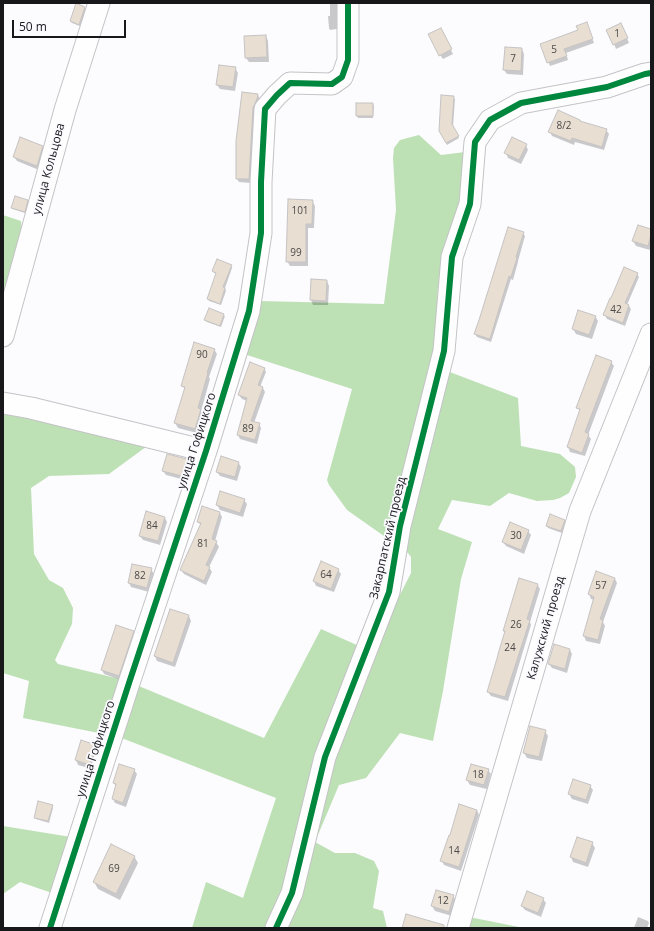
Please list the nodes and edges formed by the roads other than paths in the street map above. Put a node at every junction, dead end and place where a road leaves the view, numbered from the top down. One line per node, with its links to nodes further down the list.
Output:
1 (99, 3): 5 (street, улица Кольцова)
2 (348, 3): 7 (street, улица Гофицкого)
3 (651, 73): 9 (street, Закарпатский проезд)
4 (651, 334): 10 (street, Калужский проезд)
5 (3, 336)
6 (3, 403): 7 (street)
7 (206, 450): 8 (street, улица Гофицкого)
8 (50, 928)
9 (276, 928)
10 (458, 928)

